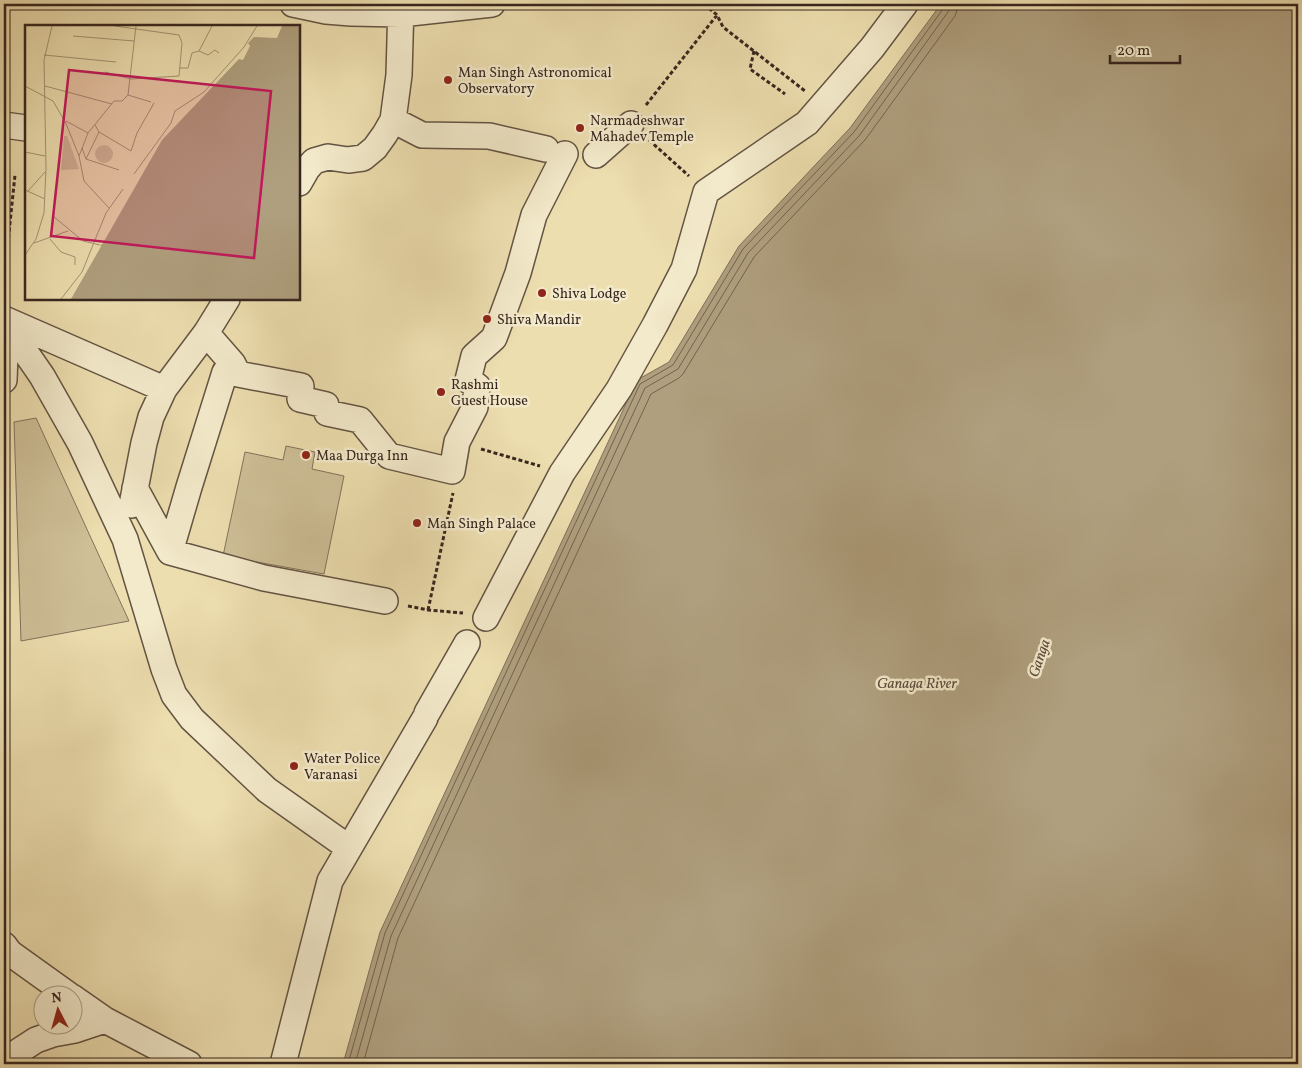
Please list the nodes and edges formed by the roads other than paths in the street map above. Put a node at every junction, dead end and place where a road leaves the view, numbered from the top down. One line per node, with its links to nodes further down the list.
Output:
1 (293, 4): 4 (street)
2 (492, 4): 4 (street)
3 (905, 4): 22 (street)
4 (401, 9): 5 (street)
5 (393, 120): 10 (street); 15 (street)
6 (631, 124): 9 (street)
7 (4, 125): 8 (street)
8 (25, 128)
9 (596, 155)
10 (300, 180)
11 (226, 300): 13 (street)
12 (4, 320): 17 (street); 19 (street)
13 (206, 332): 15 (street); 17 (street)
14 (4, 342): 16 (street)
15 (238, 374): 20 (street)
16 (4, 380)
17 (164, 389): 18 (street)
18 (135, 488): 19 (street); 20 (street)
19 (125, 539): 22 (street)
20 (170, 552): 21 (street)
21 (385, 601)
22 (350, 848): 29 (street)
23 (4, 945): 24 (street)
24 (57, 986)
25 (82, 1004): 26 (street)
26 (105, 1020): 27 (street); 28 (street)
27 (10, 1064)
28 (189, 1064)
29 (283, 1064)

